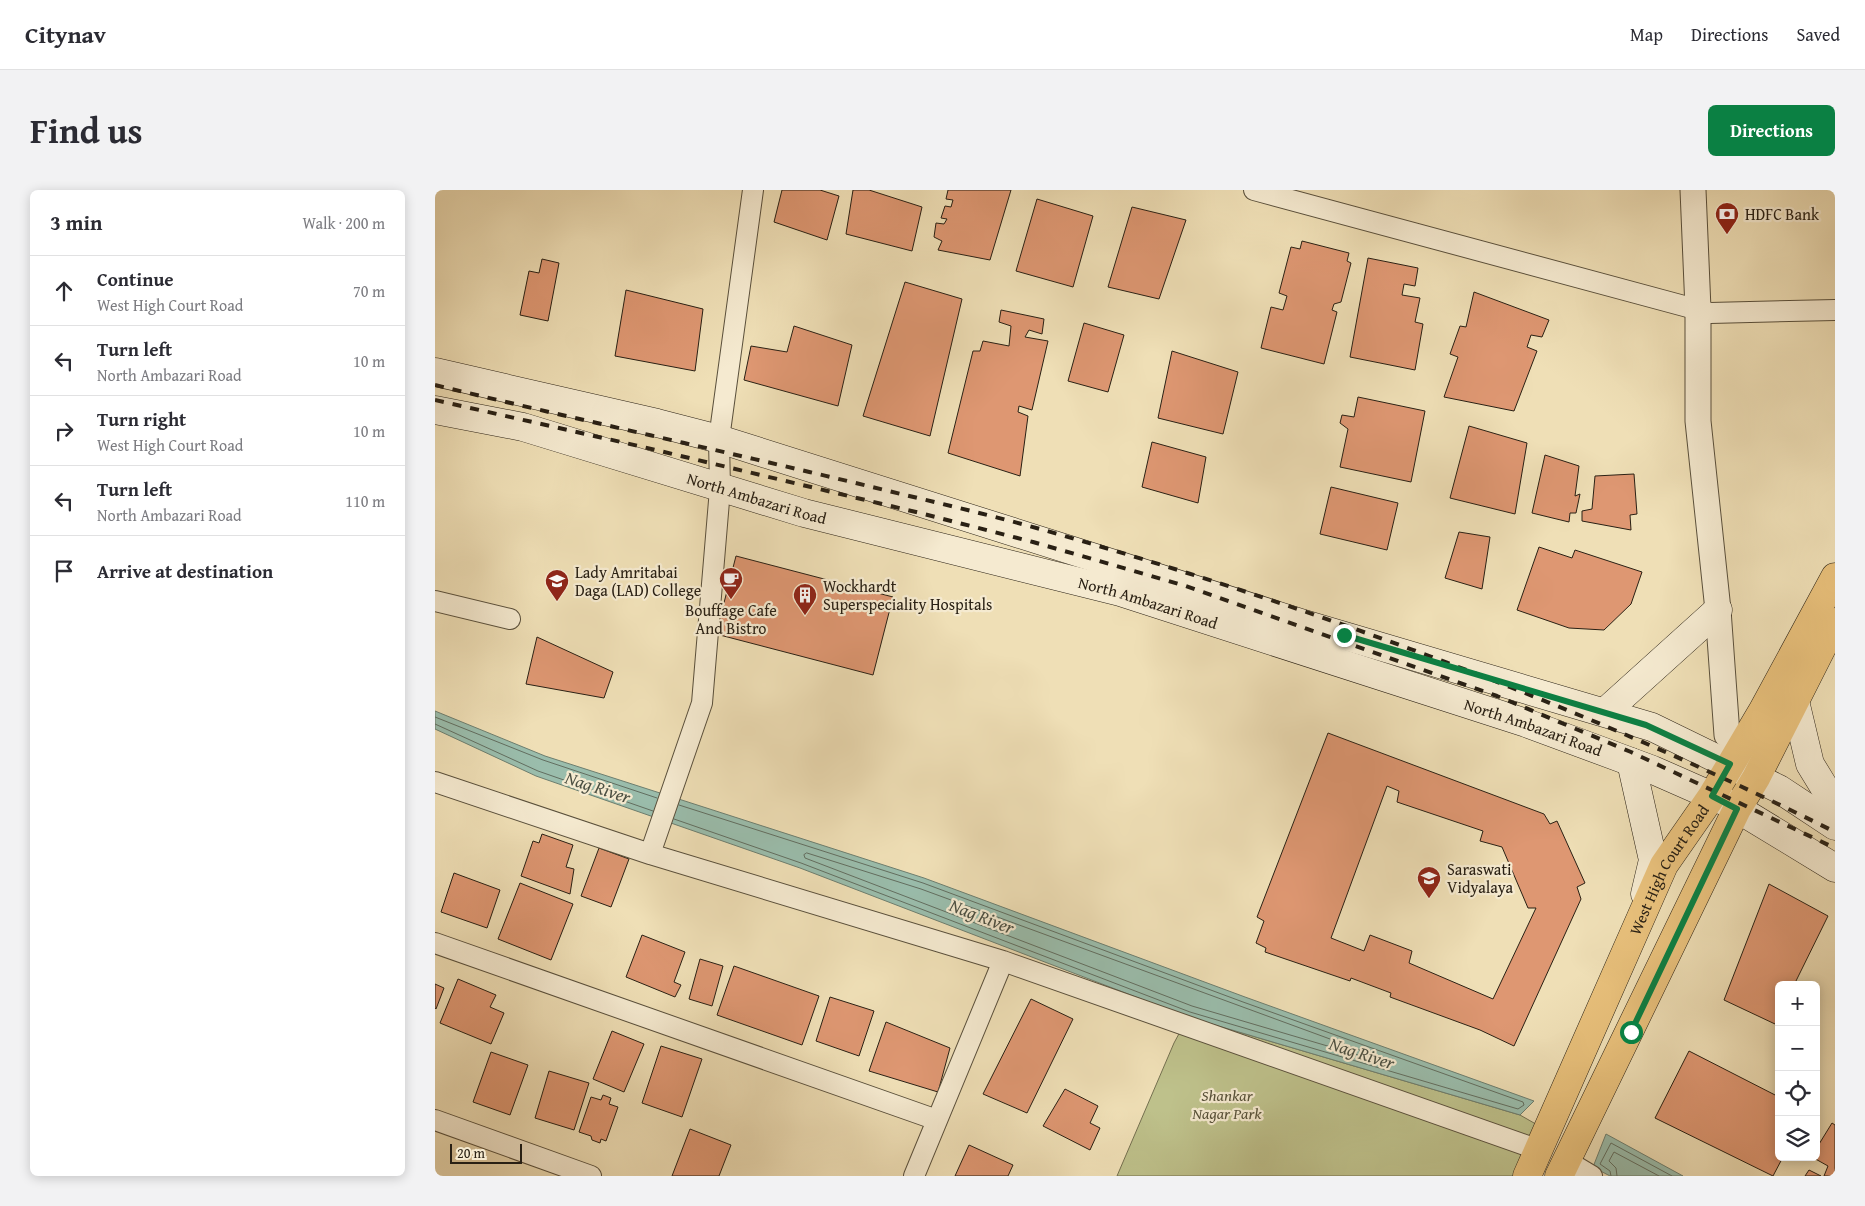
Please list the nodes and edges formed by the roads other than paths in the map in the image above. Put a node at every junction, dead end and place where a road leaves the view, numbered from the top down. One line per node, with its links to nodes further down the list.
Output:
1 (753, 190): 8 (street)
2 (1254, 190): 4 (street)
3 (1693, 190): 4 (street)
4 (1698, 309): 5 (street); 12 (street)
5 (1835, 310)
6 (435, 372): 8 (main road, North Ambazari Road)
7 (435, 410): 9 (main road, North Ambazari Road)
8 (719, 439): 9 (street); 16 (main road, North Ambazari Road)
9 (719, 489): 18 (main road, North Ambazari Road); 25 (street)
10 (1835, 577): 17 (main road, West High Court Road)
11 (435, 601): 13 (street)
12 (1718, 610): 16 (main road); 17 (street)
13 (510, 619)
14 (1835, 622): 15 (main road, West High Court Road)
15 (1795, 701): 19 (main road, West High Court Road); 22 (main road)
16 (1605, 712): 17 (main road, North Ambazari Road)
17 (1735, 756): 19 (main road, North Ambazari Road); 21 (main road, West High Court Road)
18 (1631, 762): 21 (main road, North Ambazari Road); 27 (main road)
19 (1760, 769): 23 (main road, West High Court Road); 24 (main road, North Ambazari Road)
20 (435, 782): 25 (street)
21 (1712, 796): 23 (main road, North Ambazari Road); 27 (main road, West High Court Road)
22 (1835, 805)
23 (1737, 809): 26 (main road, North Ambazari Road); 33 (main road, West High Court Road)
24 (1835, 826)
25 (651, 849): 29 (street)
26 (1835, 868)
27 (1637, 922): 32 (main road, West High Court Road)
28 (435, 943): 31 (street)
29 (1003, 961): 31 (street); 32 (street)
30 (435, 1120): 34 (street)
31 (937, 1120): 35 (street)
32 (1539, 1150): 36 (main road, West High Court Road)
33 (1563, 1169): 37 (street)
34 (591, 1176)
35 (914, 1176)
36 (1527, 1176)
37 (1592, 1176)

